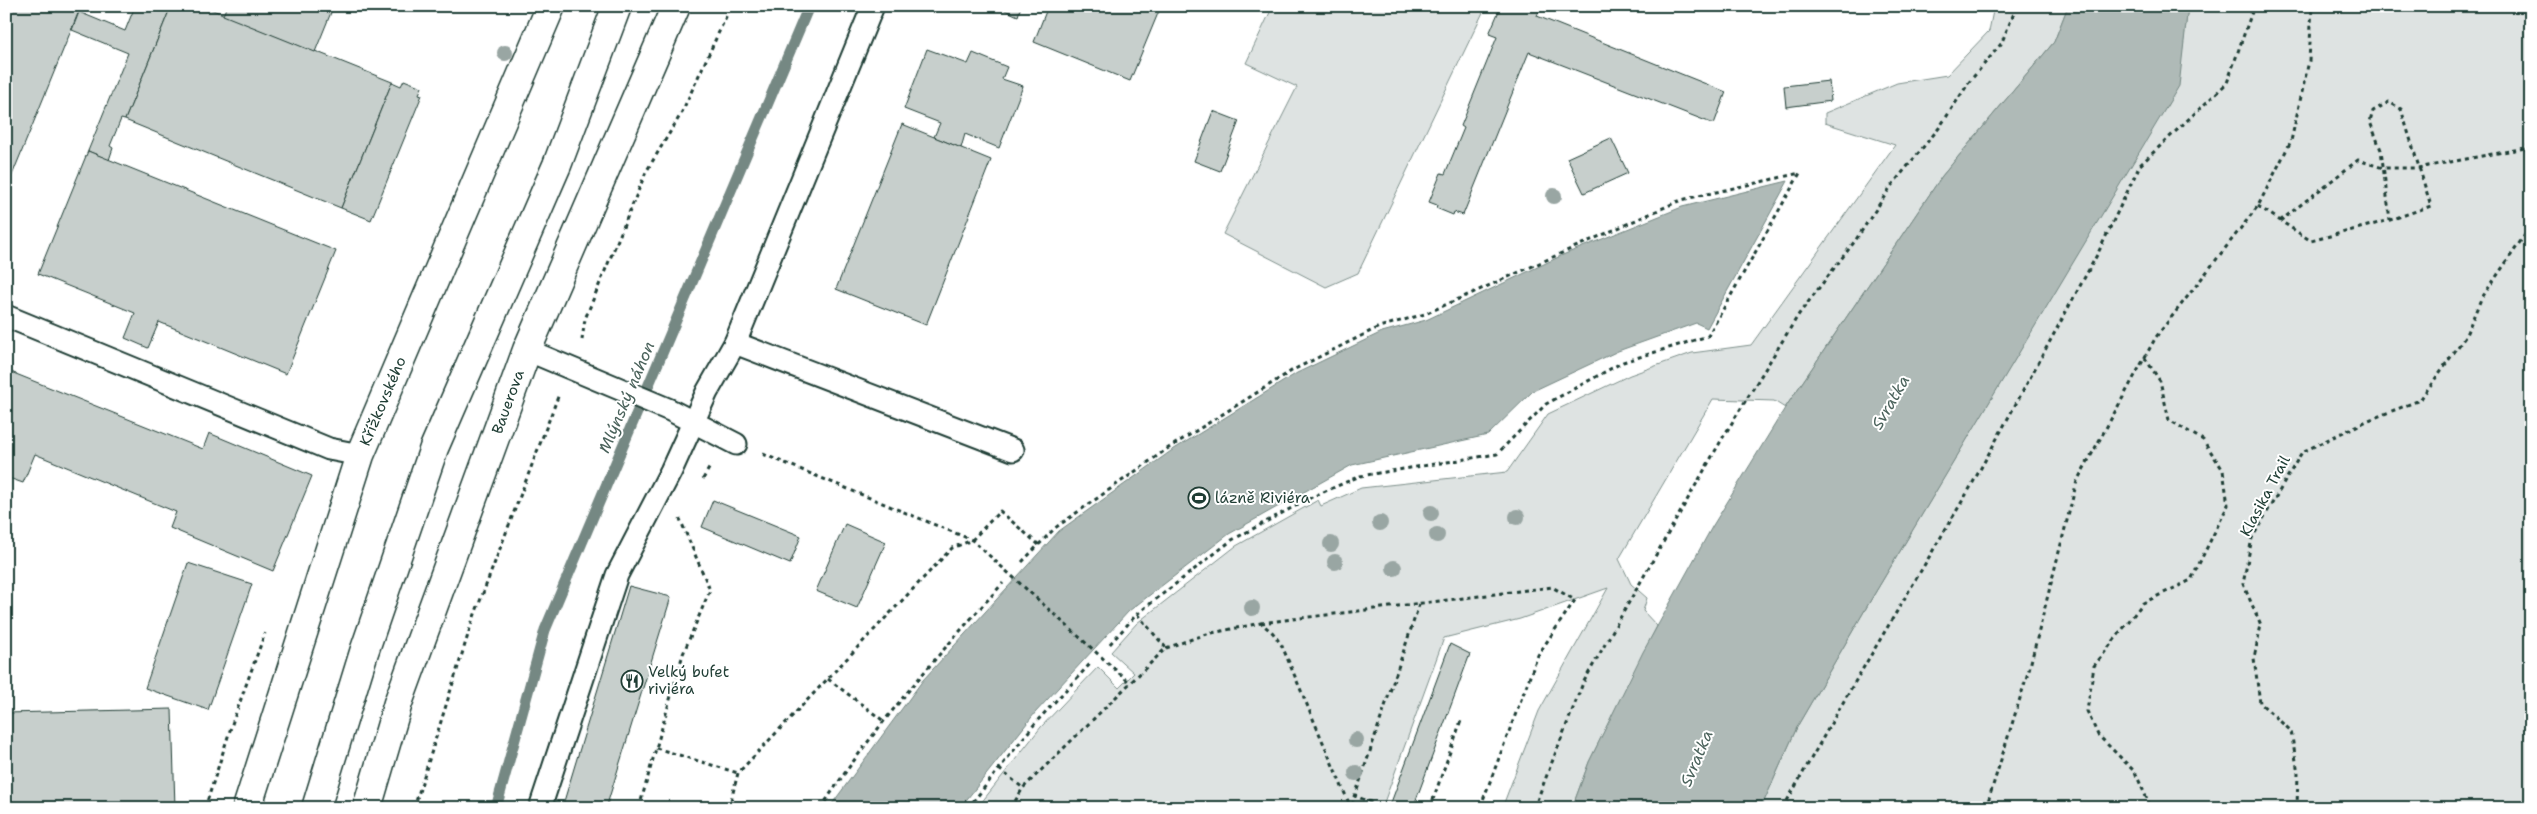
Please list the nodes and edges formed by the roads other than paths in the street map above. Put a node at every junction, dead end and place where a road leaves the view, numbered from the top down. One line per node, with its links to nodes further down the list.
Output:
1 (551, 6): 11 (main road, Křížkovského)
2 (617, 6): 13 (main road)
3 (676, 6): 7 (main road, Bauerova)
4 (873, 6): 6 (lane)
5 (6, 316): 11 (lane)
6 (735, 343): 8 (lane); 10 (lane)
7 (527, 350): 8 (lane); 14 (main road, Bauerova)
8 (694, 423): 9 (lane); 15 (lane)
9 (732, 442)
10 (1013, 450)
11 (360, 455): 12 (main road, Křížkovského)
12 (247, 808)
13 (316, 808)
14 (367, 808)
15 (540, 808)

